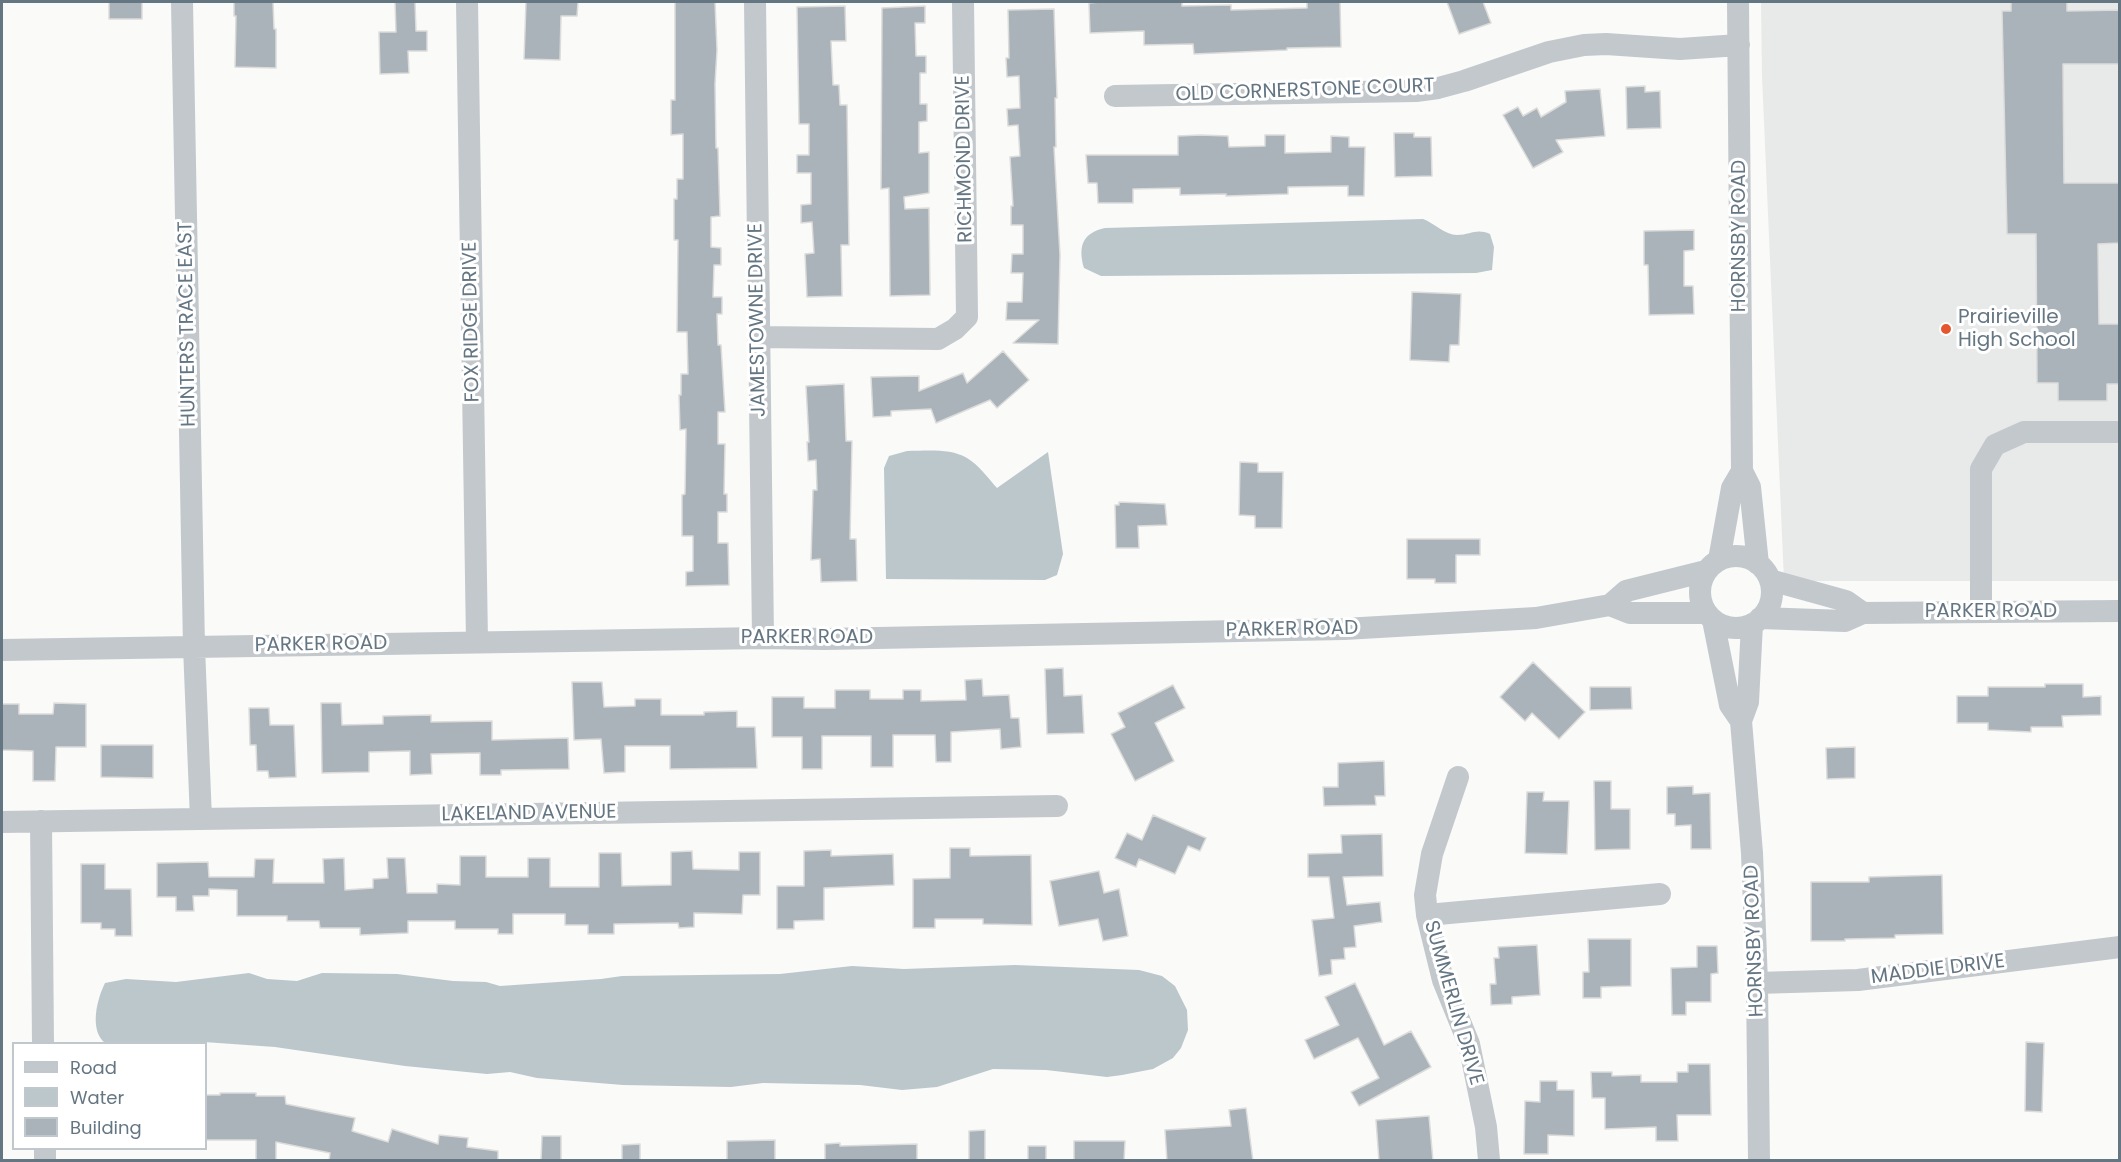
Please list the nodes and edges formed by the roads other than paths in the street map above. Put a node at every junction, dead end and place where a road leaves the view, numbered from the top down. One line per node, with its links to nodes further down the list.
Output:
1 (182, 2): 21 (street, HUNTERS TRACE EAST)
2 (467, 2): 20 (street, FOX RIDGE DRIVE)
3 (755, 2): 8 (street, JAMESTOWNE DRIVE)
4 (963, 2): 8 (street, RICHMOND DRIVE)
5 (1738, 2): 6 (street, HORNSBY ROAD)
6 (1739, 45): 7 (street, OLD CORNERSTONE COURT); 10 (street, HORNSBY ROAD)
7 (1115, 96)
8 (758, 337): 19 (street, JAMESTOWNE DRIVE)
9 (2120, 432): 15 (street)
10 (1742, 471): 11 (street, HORNSBY ROAD); 12 (street, HORNSBY ROAD)
11 (1713, 565): 12 (street); 13 (street, PARKER ROAD); 17 (street)
12 (1764, 572): 16 (street, PARKER ROAD); 18 (street)
13 (1610, 605): 17 (street, PARKER ROAD); 19 (street, PARKER ROAD)
14 (2120, 611): 15 (street, PARKER ROAD)
15 (1981, 612): 16 (street, PARKER ROAD)
16 (1863, 613): 18 (street, PARKER ROAD)
17 (1710, 616): 18 (street); 23 (street, HORNSBY ROAD)
18 (1756, 621): 23 (street, HORNSBY ROAD)
19 (763, 638): 20 (street, PARKER ROAD)
20 (477, 642): 21 (street, PARKER ROAD)
21 (194, 647): 22 (street, PARKER ROAD); 26 (street, HUNTERS TRACE EAST)
22 (2, 650)
23 (1741, 722): 32 (street, HORNSBY ROAD)
24 (1458, 777): 30 (street, SUMMERLIN DRIVE)
25 (1058, 806): 26 (street, LAKELAND AVENUE)
26 (201, 819): 27 (street, LAKELAND AVENUE)
27 (41, 821): 28 (street, LAKELAND AVENUE); 33 (street)
28 (2, 822)
29 (1660, 894): 30 (street)
30 (1427, 915): 34 (street, SUMMERLIN DRIVE)
31 (2120, 947): 32 (street, MADDIE DRIVE)
32 (1757, 983): 35 (street, HORNSBY ROAD)
33 (43, 1042)
34 (1489, 1161)
35 (1759, 1161)

